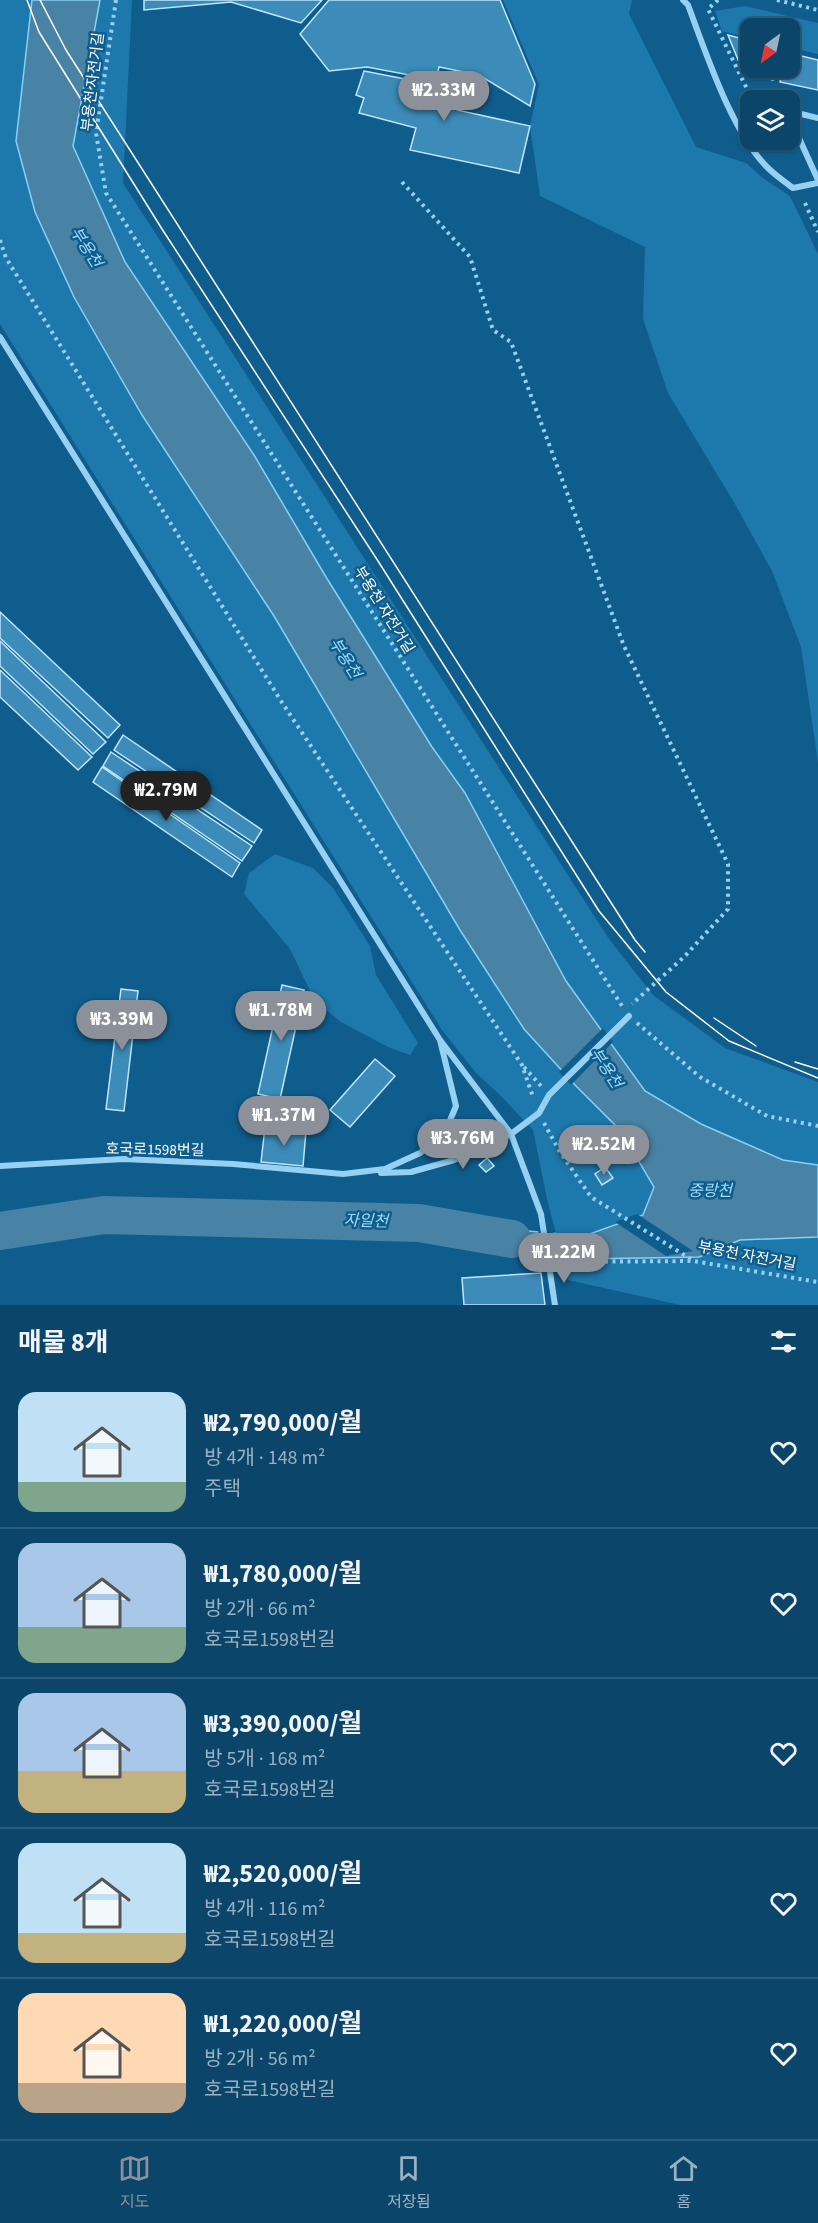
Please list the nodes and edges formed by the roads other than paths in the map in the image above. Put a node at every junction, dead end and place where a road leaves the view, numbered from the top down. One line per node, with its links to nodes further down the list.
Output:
1 (687, 2): 5 (street)
2 (800, 114): 3 (street)
3 (818, 118)
4 (800, 141): 5 (street)
5 (818, 182)
6 (0, 337): 8 (street)
7 (627, 1013): 9 (street)
8 (440, 1040): 9 (street); 11 (street, 호국로1598번길)
9 (511, 1134): 11 (street); 12 (street)
10 (0, 1166): 11 (street, 호국로1598번길)
11 (343, 1174)
12 (555, 1305)

